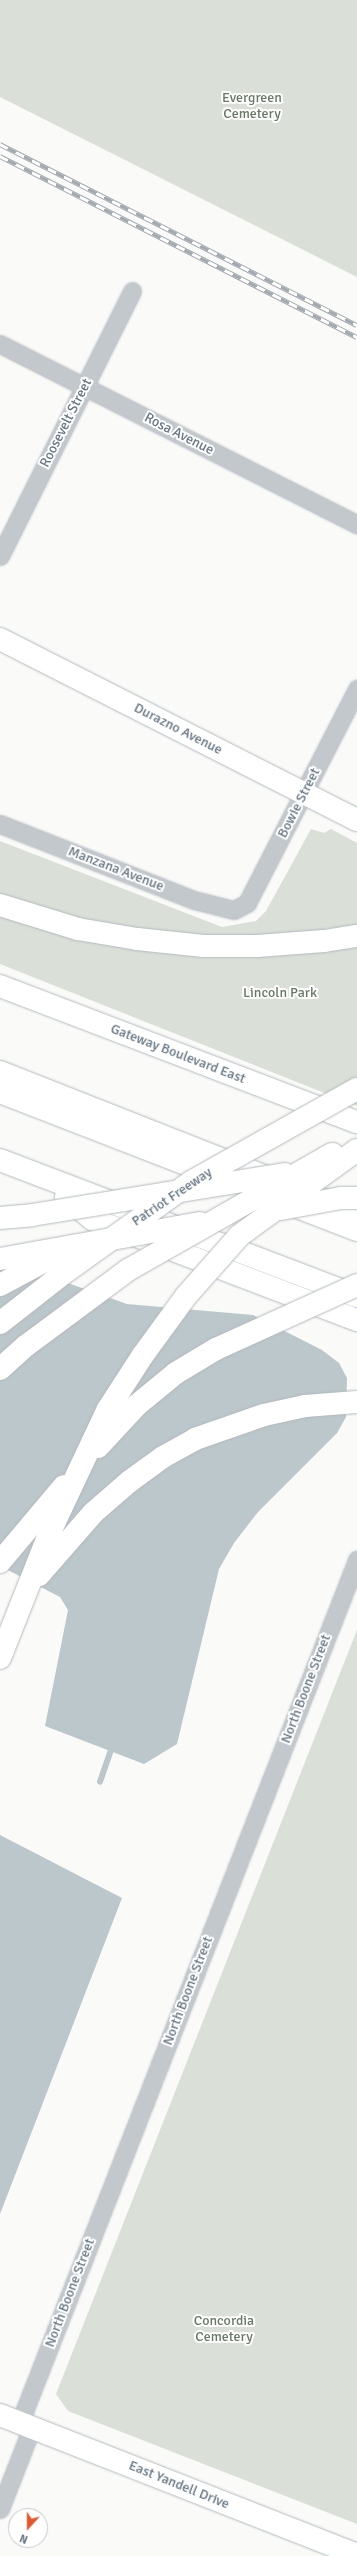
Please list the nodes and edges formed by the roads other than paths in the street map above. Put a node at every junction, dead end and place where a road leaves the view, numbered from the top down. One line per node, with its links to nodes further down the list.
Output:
1 (132, 291): 3 (street, Roosevelt Street)
2 (0, 344): 3 (street, Rosa Avenue)
3 (85, 386): 4 (street, Rosa Avenue); 5 (street, Roosevelt Street)
4 (357, 524)
5 (0, 556)
6 (0, 639): 8 (main road, Durazno Avenue)
7 (357, 689): 8 (street, Bowie Street)
8 (305, 793): 9 (main road, Durazno Avenue); 12 (street, Bowie Street)
9 (357, 820)
10 (0, 824): 12 (street, Manzana Avenue)
11 (0, 905): 13 (main road)
12 (234, 910)
13 (357, 936)
14 (0, 986): 18 (main road, Gateway Boulevard East)
15 (0, 1072): 26 (main road)
16 (357, 1089): 24 (main road, Patriot Freeway, bridge)
17 (0, 1092): 28 (main road)
18 (357, 1122)
19 (357, 1140): 35 (main road, bridge)
20 (357, 1150): 40 (main road, bridge)
21 (0, 1160): 23 (main road)
22 (357, 1162): 27 (main road, bridge)
23 (44, 1178): 32 (main road); 33 (main road)
24 (191, 1182): 30 (main road, bridge); 34 (main road, Patriot Freeway, bridge)
25 (357, 1198): 29 (main road, bridge)
26 (357, 1213)
27 (0, 1218)
28 (357, 1230)
29 (0, 1258)
30 (0, 1285)
31 (357, 1285): 38 (main road, bridge)
32 (357, 1296)
33 (357, 1320)
34 (0, 1323)
35 (0, 1369)
36 (357, 1402): 39 (main road, bridge)
37 (357, 1560): 41 (street, North Boone Street)
38 (0, 1562)
39 (0, 1619)
40 (0, 1658)
41 (17, 2421): 42 (street, North Boone Street); 43 (main road, East Yandell Drive)
42 (0, 2509)
43 (357, 2555)

